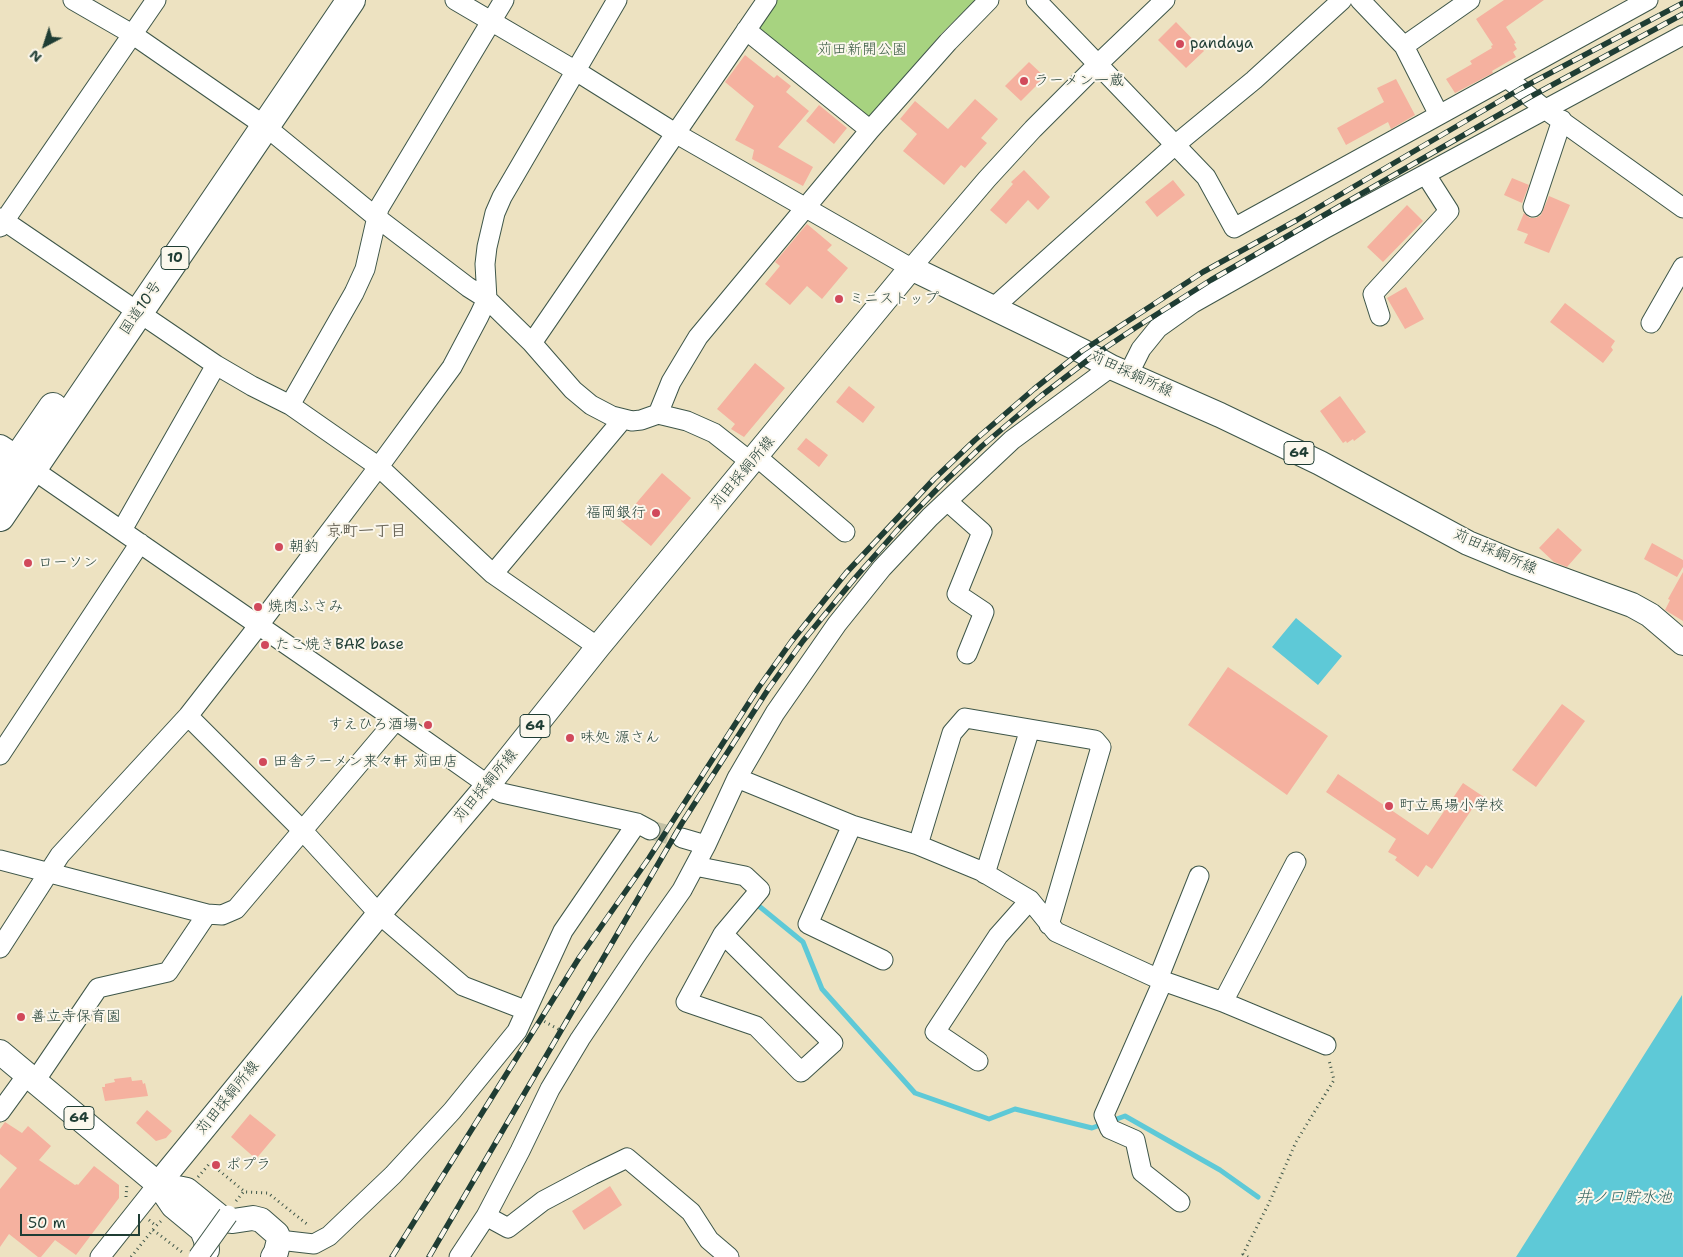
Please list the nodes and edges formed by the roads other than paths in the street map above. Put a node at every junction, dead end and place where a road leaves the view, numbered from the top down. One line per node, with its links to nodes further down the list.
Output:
1 (73, 0): 18 (street)
2 (156, 0): 18 (street)
3 (334, 0): 27 (highway, 国道10号 / 10)
4 (351, 0): 27 (highway, 国道10号 / 10)
5 (455, 0): 16 (street)
6 (504, 0): 16 (street)
7 (617, 0): 22 (street)
8 (766, 0): 17 (street)
9 (989, 0): 28 (street)
10 (1036, 0): 21 (street)
11 (1165, 0): 21 (street)
12 (1342, 0): 30 (street)
13 (1360, 0): 20 (street)
14 (1470, 0): 20 (street)
15 (1648, 0): 23 (street)
16 (491, 22): 22 (street); 35 (street)
17 (746, 30): 28 (street); 29 (street)
18 (132, 34): 27 (street); 36 (street)
19 (1683, 35): 24 (street)
20 (1404, 46): 25 (street)
21 (1098, 64): 30 (street); 38 (street)
22 (576, 71): 29 (street); 39 (street)
23 (1507, 78): 24 (street); 25 (street)
24 (1546, 110): 26 (street); 31 (street)
25 (1440, 116): 30 (street)
26 (1562, 120): 33 (street); 34 (street)
27 (259, 122): 35 (street); 41 (highway, 国道10号 / 10)
28 (870, 130): 32 (street)
29 (675, 133): 32 (street); 44 (street)
30 (1175, 145): 40 (street)
31 (1426, 175): 42 (street); 46 (street)
32 (806, 207): 38 (street); 48 (street)
33 (1533, 207)
34 (1683, 208)
35 (376, 217): 39 (street); 47 (street)
36 (1, 222): 41 (street)
37 (1683, 267): 43 (street)
38 (912, 268): 40 (main road, 苅田採銅所線 / 64); 51 (main road, 苅田採銅所線 / 64)
39 (487, 299): 44 (street); 52 (street)
40 (994, 307): 46 (main road, 苅田採銅所線 / 64)
41 (131, 308): 45 (street); 50 (highway, 国道10号 / 10)
42 (1380, 316)
43 (1651, 323)
44 (532, 343): 49 (street)
45 (216, 365): 47 (street); 56 (street)
46 (1120, 370): 54 (street); 61 (main road, 苅田採銅所線 / 64)
47 (290, 405): 52 (street)
48 (658, 414): 49 (street); 51 (street)
49 (623, 419): 59 (street)
50 (17, 458): 53 (highway, 国道10号 / 10); 55 (highway, 国道10号 / 10); 56 (street)
51 (754, 460): 57 (street); 62 (main road, 苅田採銅所線 / 64)
52 (379, 466): 59 (street); 60 (street)
53 (0, 484)
54 (947, 501): 63 (street); 68 (street)
55 (0, 518)
56 (122, 530): 58 (street)
57 (845, 532)
58 (140, 543): 60 (street); 67 (street)
59 (493, 574): 62 (street)
60 (259, 625): 64 (street); 65 (street)
61 (1683, 643)
62 (598, 647): 69 (main road, 苅田採銅所線 / 64)
63 (967, 654)
64 (188, 716): 71 (street); 78 (street)
65 (396, 720): 69 (street); 71 (street)
66 (1030, 729): 74 (street); 79 (street); 84 (street)
67 (0, 755)
68 (737, 778): 70 (street); 73 (street)
69 (488, 785): 83 (main road, 苅田採銅所線 / 64); 90 (street)
70 (852, 824): 74 (street); 87 (street)
71 (302, 830): 82 (street); 83 (street)
72 (682, 838): 73 (street)
73 (706, 845): 77 (street)
74 (918, 845): 79 (street)
75 (0, 860): 78 (street)
76 (1296, 862): 89 (street)
77 (695, 866): 85 (street); 99 (street)
78 (50, 873): 82 (street); 86 (street)
79 (985, 874): 81 (street)
80 (1199, 876): 88 (street)
81 (1030, 900): 84 (street); 93 (street)
82 (207, 914): 94 (street)
83 (379, 914): 90 (street); 96 (main road, 苅田採銅所線 / 64)
84 (1049, 925): 88 (street)
85 (724, 934): 85 (street)
86 (0, 948)
87 (883, 960)
88 (1161, 980): 89 (street); 97 (street)
89 (1223, 1002): 91 (street)
90 (525, 1010): 100 (street)
91 (1326, 1045)
92 (0, 1052): 94 (main road, 64)
93 (978, 1061)
94 (31, 1078): 95 (street); 96 (main road, 64)
95 (0, 1112)
96 (158, 1184): 100 (main road); 101 (street); 103 (main road)
97 (1180, 1202)
98 (232, 1208): 102 (street, bridge)
99 (486, 1216): 104 (street); 105 (street)
100 (276, 1248)
101 (100, 1257)
102 (198, 1257)
103 (202, 1257)
104 (459, 1257)
105 (729, 1257)

